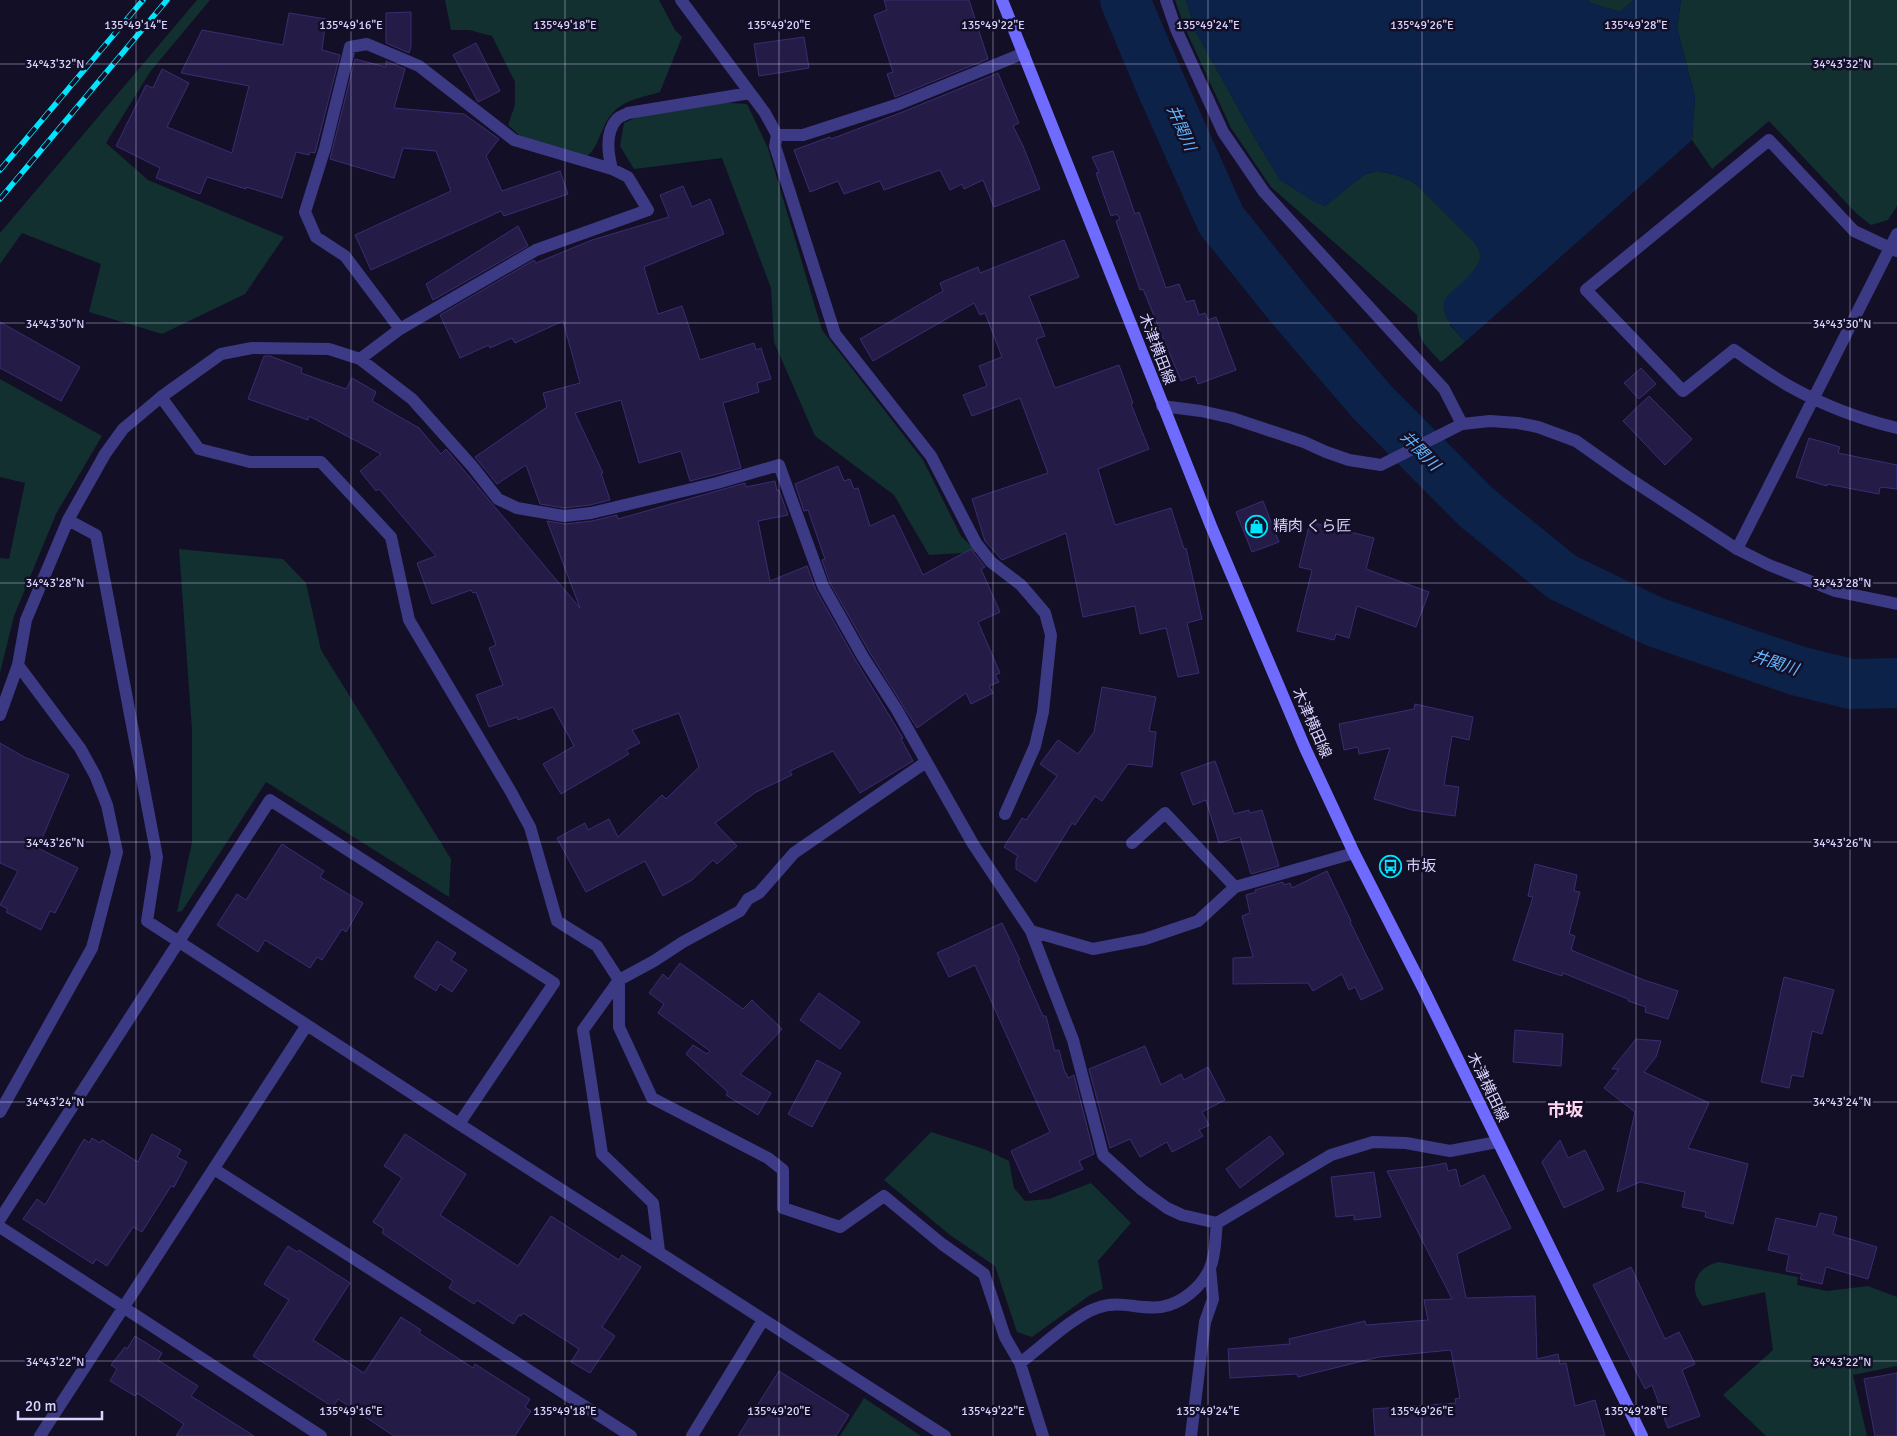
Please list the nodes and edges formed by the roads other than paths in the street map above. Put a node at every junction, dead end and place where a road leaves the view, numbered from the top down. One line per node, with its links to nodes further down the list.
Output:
1 (681, 0): 5 (street)
2 (1002, 0): 4 (main road, 木津横田線)
3 (1166, 0): 15 (street)
4 (1024, 53): 6 (street); 14 (main road, 木津横田線)
5 (750, 93): 6 (street); 7 (street)
6 (777, 135): 23 (street)
7 (612, 169): 10 (street); 10 (street)
8 (1897, 234): 9 (street)
9 (1893, 250): 13 (street); 13 (street)
10 (400, 329): 11 (street)
11 (360, 359): 12 (street); 22 (street)
12 (161, 397): 17 (street); 29 (street)
13 (1814, 398): 16 (street); 18 (street)
14 (1162, 406): 15 (street); 25 (main road, 木津横田線)
15 (1462, 424): 18 (street)
16 (1897, 428)
17 (68, 520): 20 (street); 28 (street)
18 (1737, 549): 19 (street)
19 (1897, 604)
20 (18, 665): 21 (street); 31 (street)
21 (0, 714)
22 (926, 762): 27 (street); 29 (street)
23 (1006, 814)
24 (1132, 843): 26 (street)
25 (1354, 853): 26 (street); 33 (main road, 木津横田線)
26 (1234, 887): 27 (street)
27 (1030, 930): 36 (street)
28 (179, 941): 30 (street); 32 (street); 35 (street)
29 (619, 980): 38 (street); 42 (street)
30 (308, 1025): 32 (street); 34 (street)
31 (0, 1112)
32 (459, 1124): 38 (street)
33 (1497, 1142): 36 (street); 50 (main road, 木津横田線)
34 (214, 1169): 40 (street); 45 (street)
35 (0, 1218)
36 (1217, 1223): 39 (street)
37 (0, 1227): 40 (street)
38 (659, 1251): 41 (street)
39 (1210, 1268): 42 (street); 49 (street)
40 (123, 1308): 43 (street); 44 (street)
41 (762, 1320): 46 (street); 47 (street)
42 (1020, 1363): 48 (street)
43 (40, 1436)
44 (322, 1436)
45 (631, 1436)
46 (692, 1436)
47 (945, 1436)
48 (1043, 1436)
49 (1191, 1436)
50 (1642, 1436)

